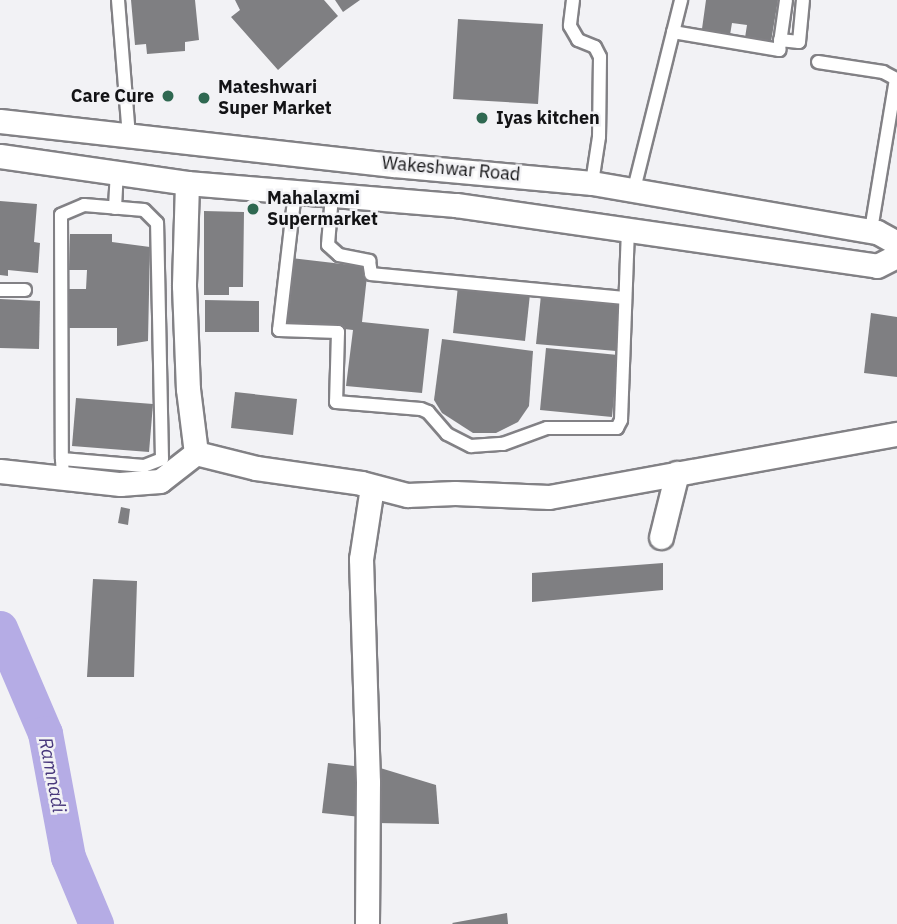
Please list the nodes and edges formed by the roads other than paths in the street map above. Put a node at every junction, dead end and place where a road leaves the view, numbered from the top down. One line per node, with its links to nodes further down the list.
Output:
1 (118, 0): 10 (lane)
2 (573, 0): 14 (lane)
3 (681, 0): 6 (lane)
4 (786, 0): 7 (lane)
5 (803, 0): 7 (lane)
6 (673, 32): 7 (lane); 15 (lane)
7 (780, 40)
8 (818, 62): 20 (lane)
9 (0, 121): 10 (street, Wakeshwar Road)
10 (129, 136): 14 (street, Wakeshwar Road)
11 (0, 156): 12 (street, Wakeshwar Road)
12 (117, 173): 13 (street, Wakeshwar Road); 18 (lane)
13 (187, 183): 16 (street, Wakeshwar Road); 27 (street)
14 (592, 183): 15 (street, Wakeshwar Road)
15 (634, 189): 19 (street); 20 (street, Wakeshwar Road)
16 (295, 192): 17 (street, Wakeshwar Road); 25 (lane)
17 (332, 195): 19 (street, Wakeshwar Road); 25 (lane)
18 (115, 208): 28 (lane); 28 (lane)
19 (628, 228): 22 (street, Wakeshwar Road); 25 (lane)
20 (871, 230): 21 (street, Wakeshwar Road)
21 (897, 243)
22 (897, 256)
23 (0, 290): 24 (lane)
24 (25, 290)
25 (624, 298)
26 (897, 434): 30 (street)
27 (196, 453): 28 (street); 31 (street)
28 (62, 468): 29 (street)
29 (0, 471)
30 (677, 473): 31 (street); 32 (street)
31 (372, 487): 33 (street)
32 (661, 537)
33 (367, 924)

